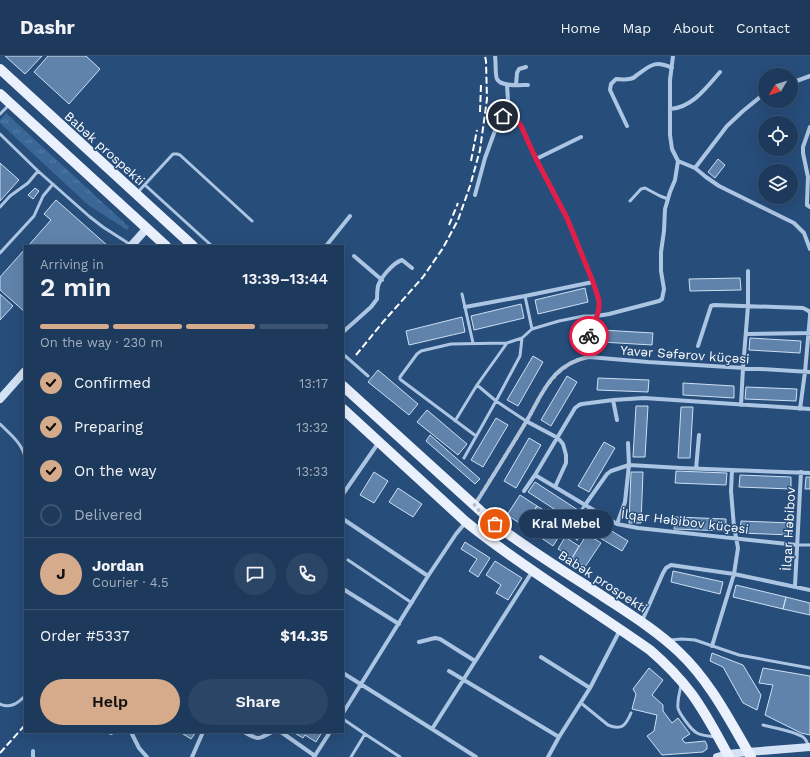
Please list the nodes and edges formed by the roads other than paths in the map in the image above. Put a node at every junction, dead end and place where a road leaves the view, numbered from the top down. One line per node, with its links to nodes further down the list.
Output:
1 (495, 56): 9 (street)
2 (674, 56): 4 (street)
3 (526, 67): 10 (street)
4 (672, 68): 15 (street); 18 (street)
5 (0, 69): 28 (main road, Babək prospekti)
6 (720, 72): 15 (street)
7 (810, 76): 8 (street)
8 (798, 80)
9 (507, 85): 10 (street); 17 (street)
10 (516, 85): 11 (street)
11 (528, 85)
12 (0, 94): 14 (main road)
13 (758, 98): 24 (street)
14 (10, 103): 16 (lane); 36 (main road)
15 (670, 109): 23 (street)
16 (0, 114)
17 (509, 116): 22 (street); 29 (street)
18 (627, 126)
19 (810, 127): 33 (street)
20 (0, 134): 25 (lane)
21 (582, 137): 22 (street)
22 (536, 159): 48 (street)
23 (678, 161): 24 (street); 30 (street)
24 (695, 168): 42 (street)
25 (38, 170): 26 (lane); 32 (lane)
26 (53, 184): 37 (lane); 43 (lane)
27 (145, 185): 28 (lane); 35 (lane); 40 (lane)
28 (137, 194): 39 (main road, Babək prospekti)
29 (475, 195)
30 (668, 199): 31 (lane); 54 (street)
31 (630, 201)
32 (0, 207)
33 (810, 207)
34 (350, 216): 41 (street)
35 (252, 221)
36 (147, 228): 37 (street); 38 (main road)
37 (131, 245)
38 (165, 245)
39 (192, 245)
40 (211, 245)
41 (327, 245)
42 (810, 249)
43 (0, 253)
44 (354, 256): 47 (street)
45 (412, 268): 47 (street)
46 (748, 271): 51 (street)
47 (382, 280): 56 (street)
48 (593, 282): 50 (street); 54 (street)
49 (462, 294): 52 (lane)
50 (525, 296): 52 (street); 55 (lane)
51 (748, 306): 53 (street, Yavər Səfərov küçəsi); 58 (street); 62 (street, Yavər Səfərov küçəsi)
52 (465, 307): 60 (lane)
53 (810, 312): 57 (street, Yavər Səfərov küçəsi)
54 (597, 316): 55 (lane); 64 (street)
55 (532, 329): 59 (lane)
56 (344, 331)
57 (809, 333): 58 (street); 67 (street, Yavər Səfərov küçəsi)
58 (746, 334): 65 (street)
59 (522, 338): 61 (lane); 74 (lane)
60 (473, 343): 61 (lane); 80 (lane)
61 (507, 343): 70 (lane)
62 (698, 346)
63 (344, 355): 69 (lane)
64 (589, 357): 65 (street, Yavər Səfərov küçəsi); 81 (street, Yavər Səfərov küçəsi)
65 (742, 368): 67 (street, Yavər Səfərov küçəsi); 75 (street)
66 (24, 372): 72 (street)
67 (805, 372): 68 (street, Yavər Səfərov küçəsi); 76 (street, Yavər Səfərov küçəsi)
68 (810, 372)
69 (368, 376)
70 (477, 385): 74 (lane); 80 (lane)
71 (344, 387): 100 (main road, Babək prospekti)
72 (0, 399)
73 (613, 400): 75 (street); 79 (street); 85 (street)
74 (496, 402): 81 (lane); 84 (lane)
75 (741, 405): 76 (street)
76 (800, 409): 77 (street)
77 (810, 409)
78 (344, 411): 86 (main road)
79 (617, 420)
80 (455, 421): 84 (lane)
81 (526, 421): 85 (street); 100 (street, Yavər Səfərov küçəsi)
82 (0, 424): 88 (lane)
83 (699, 435): 91 (street)
84 (476, 436): 89 (lane)
85 (558, 438): 95 (street); 96 (street)
86 (379, 441): 98 (street); 102 (main road)
87 (628, 443): 90 (street)
88 (24, 454)
89 (464, 458)
90 (629, 465): 91 (street, İlqar Həbibov); 99 (street); 103 (street)
91 (696, 469): 92 (street, İlqar Həbibov)
92 (732, 470): 93 (street, İlqar Həbibov); 105 (street)
93 (802, 472): 94 (street, İlqar Həbibov); 106 (street, İlqar Həbibov)
94 (810, 473)
95 (535, 475): 96 (street, İlqar Həbibov küçəsi); 97 (street)
96 (555, 487): 99 (street, İlqar Həbibov küçəsi)
97 (524, 491)
98 (344, 493)
99 (585, 505): 103 (street, İlqar Həbibov küçəsi); 104 (lane)
100 (474, 506): 116 (main road, Babək prospekti)
101 (344, 520): 111 (street)
102 (466, 522): 109 (main road); 111 (street)
103 (617, 524): 105 (street, İlqar Həbibov küçəsi)
104 (577, 539)
105 (736, 539): 106 (street, İlqar Həbibov küçəsi); 110 (street)
106 (797, 545): 107 (lane); 112 (street, İlqar Həbibov)
107 (810, 545)
108 (348, 560): 115 (lane)
109 (533, 572): 118 (main road); 123 (street)
110 (734, 574): 112 (street); 116 (street); 121 (street)
111 (428, 576): 115 (street)
112 (795, 586): 114 (street)
113 (344, 589): 117 (street)
114 (810, 590)
115 (412, 603): 117 (street)
116 (642, 622): 119 (main road, Babək prospekti)
117 (399, 624): 129 (street)
118 (620, 629): 128 (main road); 130 (street)
119 (666, 640): 121 (lane); 150 (main road, Babək prospekti)
120 (419, 642): 123 (street)
121 (712, 646): 124 (lane)
122 (541, 657): 130 (street)
123 (475, 661): 127 (street)
124 (810, 668)
125 (449, 671): 127 (street)
126 (344, 674): 129 (street)
127 (464, 680): 138 (street); 146 (street)
128 (682, 682): 147 (main road); 147 (lane)
129 (361, 684): 134 (street); 138 (street)
130 (590, 688): 132 (street)
131 (24, 697): 133 (lane)
132 (580, 703): 135 (lane); 146 (street)
133 (0, 704)
134 (344, 711)
135 (631, 713)
136 (344, 720): 145 (lane)
137 (763, 725): 148 (lane)
138 (432, 729): 158 (street)
139 (132, 733): 154 (street)
140 (203, 733): 155 (street)
141 (246, 733): 142 (street)
142 (270, 733)
143 (282, 733): 151 (street)
144 (329, 733): 151 (street)
145 (365, 734): 156 (lane); 157 (lane)
146 (559, 737): 159 (street)
147 (718, 738): 152 (main road)
148 (809, 747): 150 (street)
149 (33, 751): 153 (street)
150 (749, 754): 152 (street)
151 (314, 756)
152 (728, 756): 160 (street)
153 (33, 757)
154 (147, 757)
155 (192, 757)
156 (351, 757)
157 (400, 757)
158 (476, 757)
159 (548, 757)
160 (717, 757)

